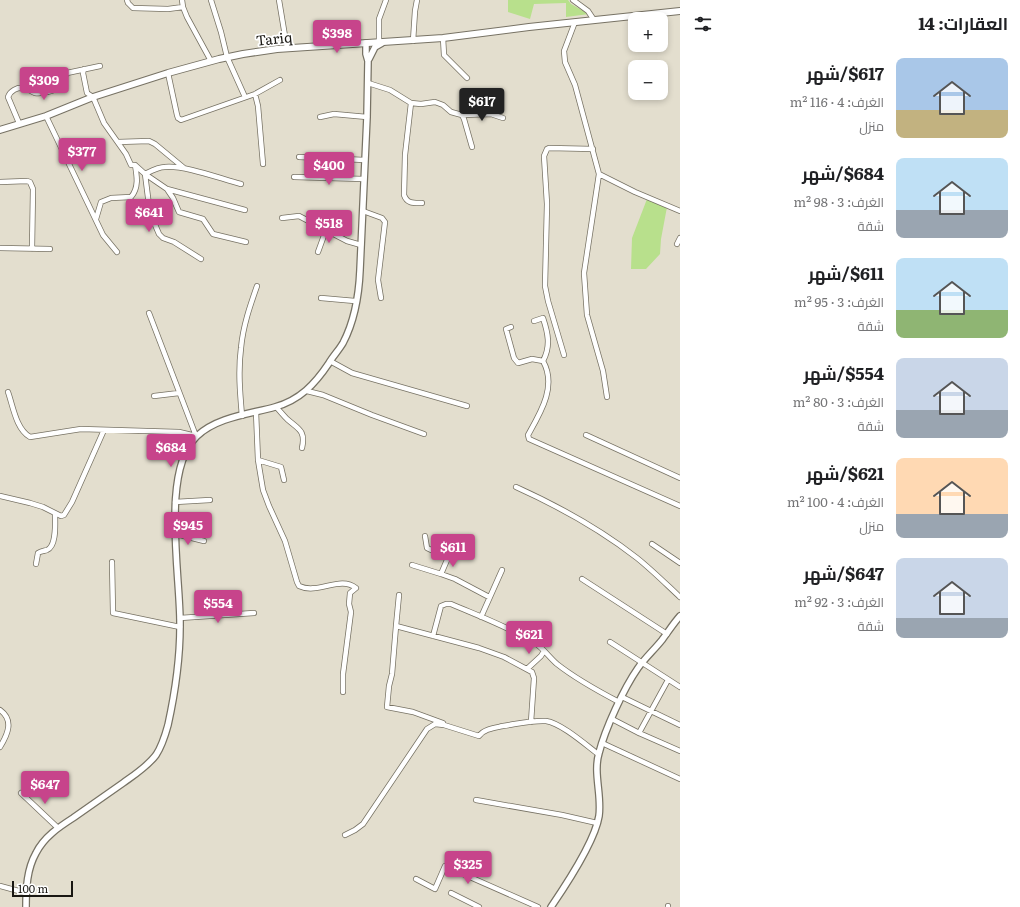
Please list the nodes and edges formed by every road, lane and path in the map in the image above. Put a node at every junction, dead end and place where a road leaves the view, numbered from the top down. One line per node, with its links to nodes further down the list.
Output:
1 (128, 0): 8 (street)
2 (182, 0): 8 (street)
3 (210, 0): 17 (street)
4 (279, 0): 16 (street)
5 (386, 0): 14 (street)
6 (417, 0): 13 (street)
7 (573, 0): 10 (street)
8 (182, 7): 19 (street)
9 (680, 11): 10 (main road, Tariq)
10 (594, 20): 11 (main road, Tariq)
11 (574, 22): 12 (main road, Tariq); 39 (street)
12 (443, 38): 13 (main road, Tariq); 23 (street)
13 (413, 41): 14 (main road, Tariq)
14 (375, 43): 15 (main road, Tariq); 18 (street); 18 (street)
15 (356, 44): 16 (main road, Tariq); 18 (street)
16 (287, 48): 17 (main road, Tariq)
17 (227, 57): 19 (main road, Tariq); 27 (street)
18 (368, 59): 25 (street)
19 (211, 61): 22 (main road, Tariq)
20 (100, 66): 21 (street)
21 (84, 69): 28 (street); 35 (street)
22 (168, 73): 27 (street); 28 (main road, Tariq)
23 (467, 78)
24 (280, 80): 26 (street)
25 (368, 83): 29 (street); 33 (street)
26 (255, 94): 27 (street); 42 (street)
27 (245, 97)
28 (93, 98): 31 (main road, Tariq); 37 (street)
29 (411, 103): 30 (street); 52 (street)
30 (462, 115): 34 (street); 38 (street)
31 (46, 116): 35 (main road, Tariq); 57 (street)
32 (320, 117): 33 (street)
33 (367, 117): 41 (street)
34 (503, 118)
35 (19, 123): 36 (main road, Tariq)
36 (0, 130)
37 (118, 142): 43 (street); 44 (street)
38 (472, 148)
39 (593, 149): 46 (street); 76 (street)
40 (299, 157): 41 (street)
41 (365, 160): 48 (street)
42 (263, 164)
43 (135, 165): 45 (street); 57 (street)
44 (185, 168): 45 (street); 50 (street)
45 (145, 174): 51 (street); 68 (street)
46 (599, 174): 55 (street); 83 (street)
47 (294, 176): 48 (street)
48 (364, 179): 54 (street)
49 (0, 182): 64 (street)
50 (241, 184)
51 (167, 189): 53 (street); 60 (street)
52 (422, 203)
53 (245, 210)
54 (363, 211): 62 (street); 71 (street)
55 (680, 211)
56 (282, 218): 58 (street)
57 (96, 219): 66 (street)
58 (326, 230): 62 (street); 67 (street)
59 (680, 238): 61 (street)
60 (246, 242)
61 (677, 244)
62 (361, 245): 72 (street)
63 (0, 248): 64 (street)
64 (32, 249): 65 (street)
65 (50, 249)
66 (117, 252)
67 (318, 252)
68 (201, 258)
69 (257, 286): 87 (street)
70 (321, 298): 72 (street)
71 (381, 298)
72 (355, 301): 77 (street)
73 (149, 313): 81 (street)
74 (534, 320): 78 (street)
75 (511, 327): 78 (street)
76 (564, 355)
77 (330, 361): 79 (street); 84 (street)
78 (543, 361): 100 (street)
79 (307, 390): 85 (street); 89 (street)
80 (8, 392): 88 (street)
81 (179, 393): 82 (street); 91 (street)
82 (154, 396)
83 (607, 397)
84 (467, 406)
85 (276, 407): 86 (street); 92 (street)
86 (256, 412): 87 (street); 93 (street)
87 (242, 416): 91 (street)
88 (104, 430): 91 (street); 101 (street)
89 (424, 434)
90 (586, 435): 94 (street)
91 (196, 436): 99 (street)
92 (302, 448)
93 (258, 460): 95 (street); 130 (street)
94 (680, 478)
95 (284, 480)
96 (516, 487): 115 (street)
97 (0, 496): 101 (street)
98 (210, 500): 99 (street)
99 (175, 502): 102 (street)
100 (680, 506)
101 (55, 514): 108 (street)
102 (176, 534): 104 (street); 118 (street)
103 (425, 536): 111 (street)
104 (204, 541)
105 (652, 544): 107 (street)
106 (112, 562): 121 (street)
107 (680, 563)
108 (36, 564)
109 (412, 565): 111 (street)
110 (502, 570): 114 (street)
111 (441, 574): 114 (street)
112 (582, 579): 122 (street)
113 (399, 596): 120 (street)
114 (489, 597): 117 (street)
115 (680, 597)
116 (254, 613): 118 (street)
117 (481, 617): 123 (street); 125 (street)
118 (180, 618): 121 (street)
119 (679, 619): 122 (street)
120 (396, 626): 123 (street); 137 (street)
121 (180, 627): 147 (street)
122 (667, 634): 126 (street)
123 (433, 636): 127 (street)
124 (610, 642): 126 (street)
125 (544, 651): 127 (street); 131 (street)
126 (642, 663): 128 (street); 131 (street)
127 (526, 669): 135 (street)
128 (668, 680): 129 (street); 133 (street)
129 (680, 687)
130 (343, 692)
131 (621, 700): 133 (street); 134 (street)
132 (0, 710): 140 (street)
133 (651, 712): 136 (street); 138 (street)
134 (612, 719): 138 (street); 139 (street)
135 (531, 722): 137 (street); 142 (street)
136 (680, 725)
137 (481, 733): 148 (street)
138 (639, 733): 141 (street)
139 (602, 743): 142 (street); 143 (street)
140 (0, 747)
141 (680, 751)
142 (598, 754): 146 (street)
143 (680, 779)
144 (21, 794): 147 (street)
145 (476, 800): 146 (street)
146 (597, 823): 156 (street)
147 (58, 828): 151 (street)
148 (345, 835)
149 (416, 879): 155 (street)
150 (0, 886): 151 (street)
151 (26, 893): 153 (street)
152 (451, 893): 154 (street)
153 (26, 907)
154 (479, 907)
155 (538, 907)
156 (551, 907)

